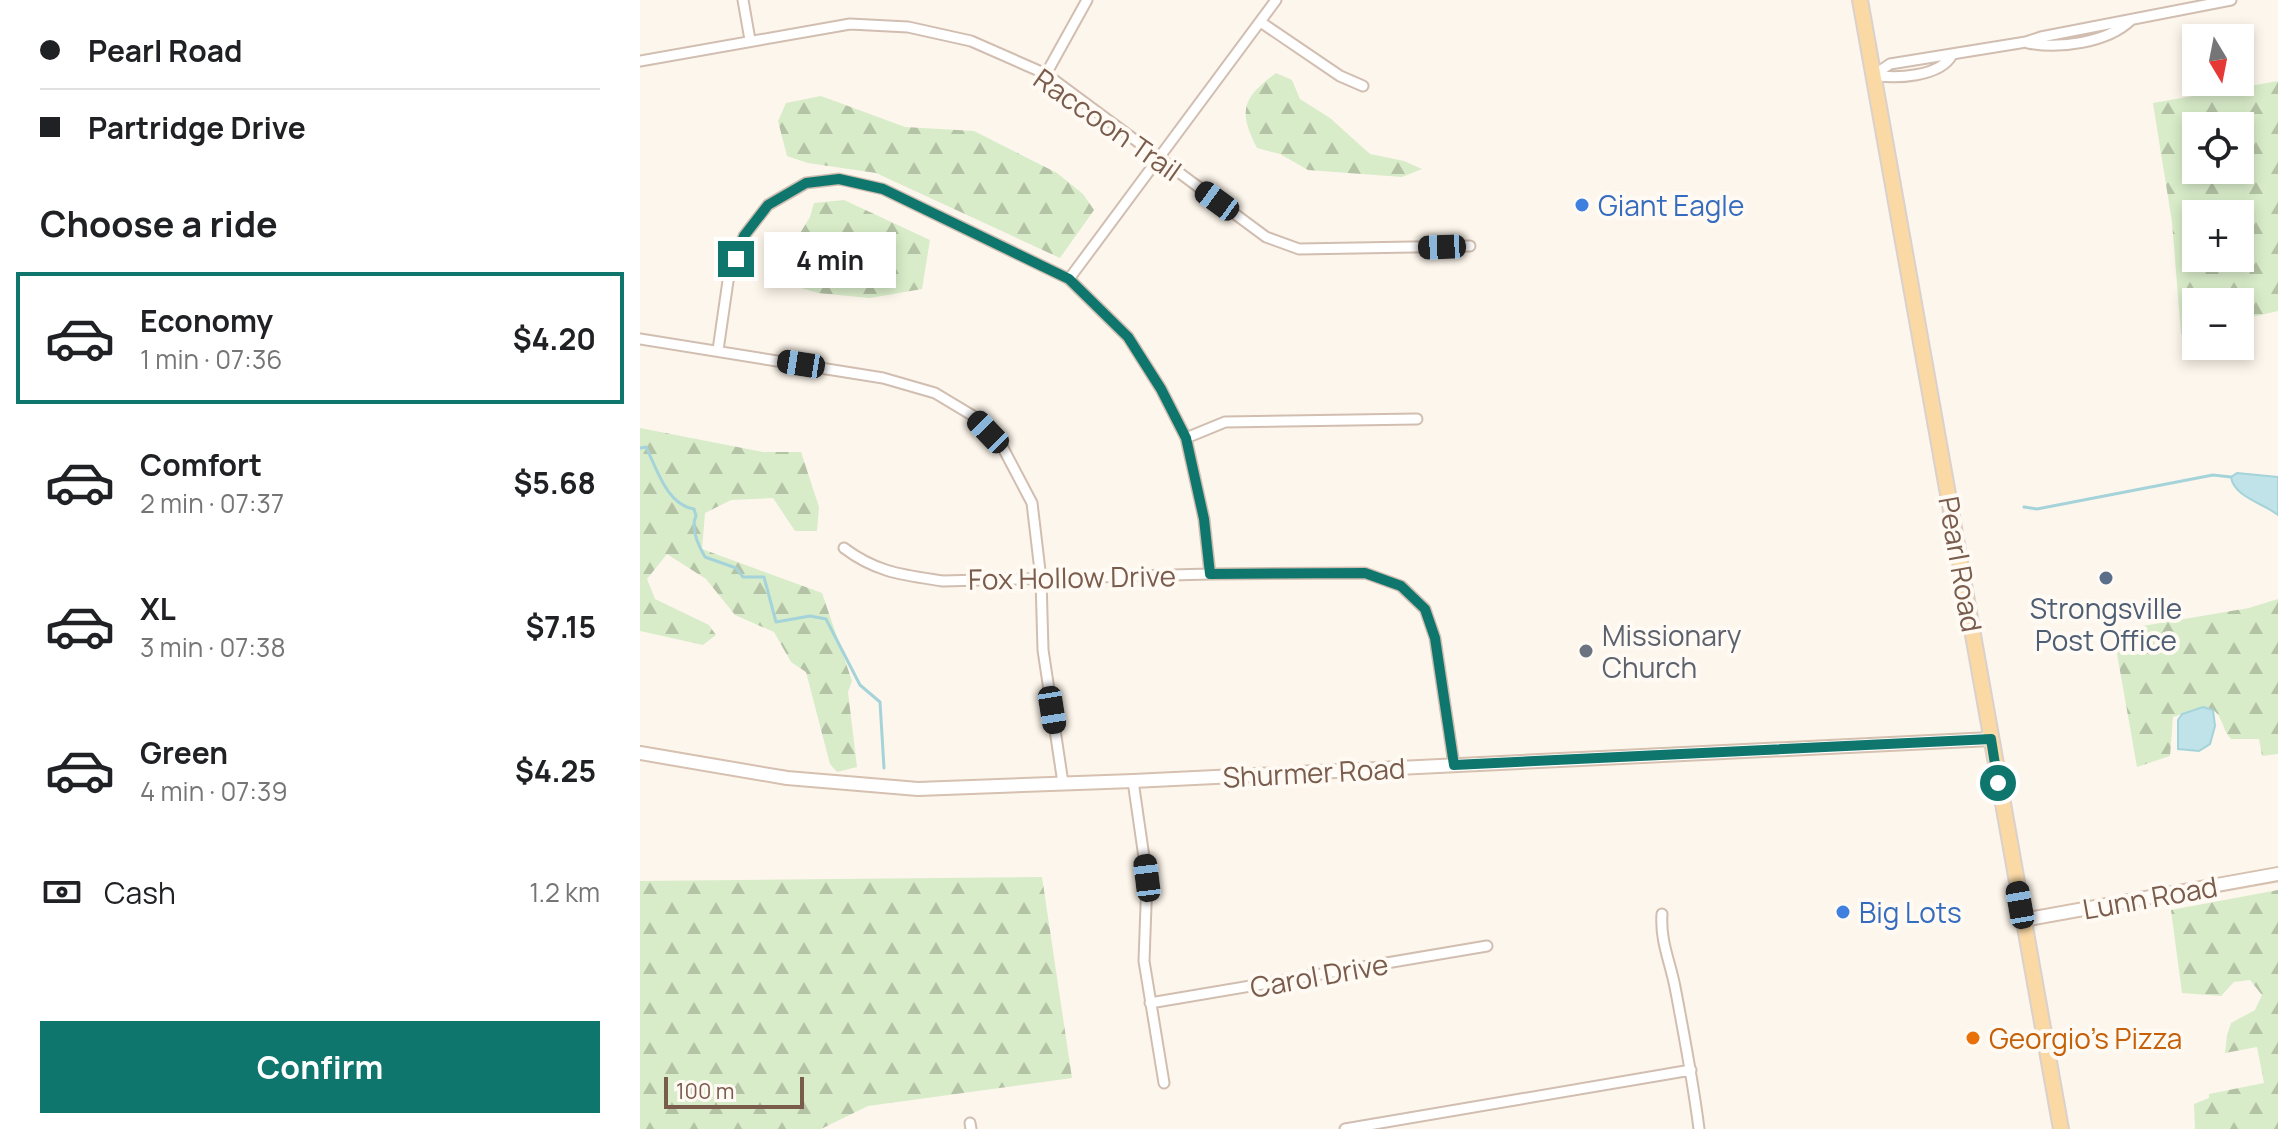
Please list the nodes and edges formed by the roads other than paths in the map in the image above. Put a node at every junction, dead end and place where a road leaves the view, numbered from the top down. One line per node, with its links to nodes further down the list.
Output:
1 (743, 0): 7 (street)
2 (1087, 0): 9 (street)
3 (1276, 0): 6 (street)
4 (1860, 0): 10 (main road, Pearl Road)
5 (2231, 0): 10 (street)
6 (1262, 23): 11 (street); 12 (street)
7 (750, 40): 8 (street, Raccoon Trail); 9 (street, Raccoon Trail)
8 (640, 61)
9 (1046, 74): 12 (street, Raccoon Trail)
10 (1874, 75): 22 (main road, Pearl Road)
11 (1363, 86)
12 (1159, 159): 13 (street, Raccoon Trail); 14 (street)
13 (1470, 246)
14 (1069, 279): 16 (street); 18 (street)
15 (640, 339): 16 (street)
16 (718, 350): 21 (street)
17 (1417, 419): 18 (street)
18 (1186, 438): 20 (street)
19 (844, 548): 21 (street, Fox Hollow Drive)
20 (1210, 574): 21 (street, Fox Hollow Drive); 24 (street, Fox Hollow Drive)
21 (1041, 579): 26 (street)
22 (1991, 739): 24 (street, Shurmer Road); 29 (main road, Pearl Road)
23 (640, 753): 26 (street, Shurmer Road)
24 (1454, 765): 25 (street, Shurmer Road)
25 (1133, 781): 26 (street, Shurmer Road); 31 (street)
26 (1063, 783)
27 (2278, 874): 29 (street, Lunn Road)
28 (1662, 914): 32 (street)
29 (2023, 920): 36 (main road, Pearl Road)
30 (1487, 946): 31 (street, Carol Drive)
31 (1150, 1003): 33 (street)
32 (1691, 1070): 34 (street); 35 (street)
33 (1164, 1083)
34 (1345, 1129)
35 (1699, 1129)
36 (2061, 1129)

